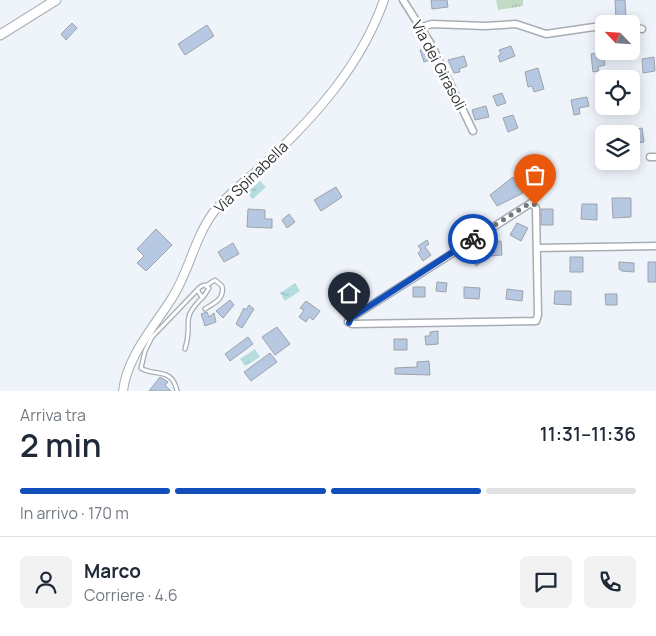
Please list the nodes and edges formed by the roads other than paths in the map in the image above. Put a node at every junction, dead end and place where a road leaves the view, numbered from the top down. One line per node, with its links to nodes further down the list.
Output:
1 (56, 0): 6 (main road)
2 (384, 0): 14 (street, Via Spinabella)
3 (403, 0): 4 (street, Via dei Girasoli)
4 (421, 27): 5 (street); 7 (street, Via dei Girasoli)
5 (595, 27)
6 (0, 35)
7 (473, 131)
8 (656, 246): 9 (street)
9 (537, 248): 9 (street)
10 (207, 285): 11 (lane); 12 (lane); 13 (lane)
11 (198, 291): 12 (lane); 14 (lane)
12 (204, 296): 15 (lane)
13 (205, 309)
14 (150, 336): 16 (street, Via Spinabella); 17 (lane)
15 (184, 349)
16 (123, 391)
17 (177, 391)

